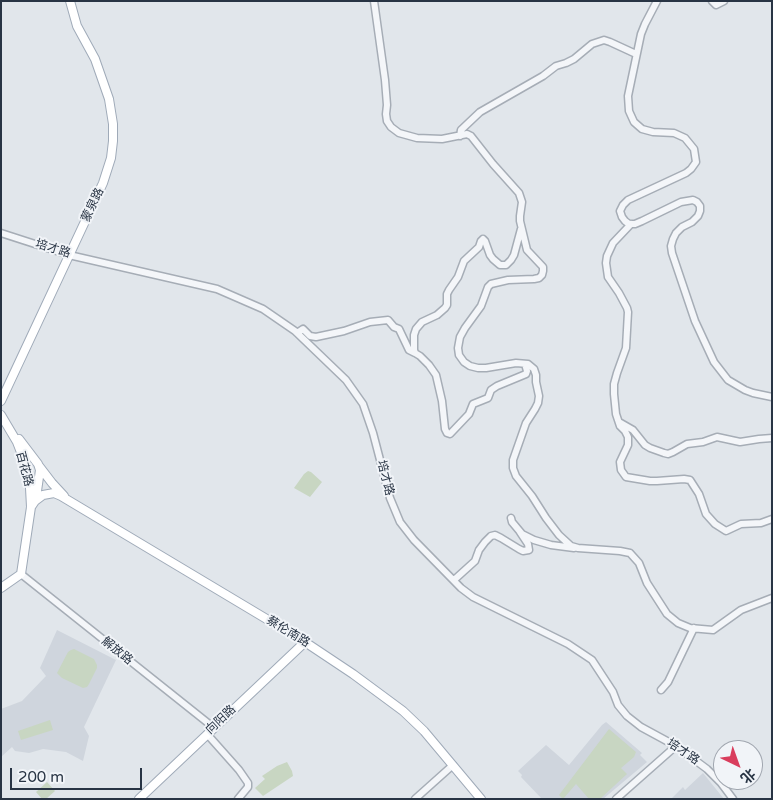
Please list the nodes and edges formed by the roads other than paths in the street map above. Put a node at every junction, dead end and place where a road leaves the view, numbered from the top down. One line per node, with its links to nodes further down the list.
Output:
1 (70, 1): 11 (main road, 蒙泉路)
2 (374, 1): 7 (street)
3 (657, 1): 6 (street)
4 (712, 1): 5 (street)
5 (724, 1)
6 (636, 54): 7 (street); 8 (street)
7 (460, 136): 9 (street)
8 (631, 224): 17 (street); 20 (street)
9 (521, 227): 13 (street); 14 (street)
10 (1, 233): 11 (street, 培才路)
11 (69, 255): 12 (street, 培才路); 15 (main road, 蒙泉路)
12 (297, 333): 13 (street); 30 (street, 培才路)
13 (415, 353): 14 (street)
14 (525, 364): 28 (street)
15 (7, 384): 16 (street); 18 (main road, 蒙泉路)
16 (1, 392)
17 (772, 396)
18 (1, 401)
19 (2, 416): 22 (main road, 百花路); 24 (main road, 百花路)
20 (619, 422): 21 (street); 26 (street)
21 (772, 438)
22 (38, 464): 23 (main road, 蔡伦南路); 24 (main road, 百花路)
23 (67, 499): 24 (main road, 蔡伦南路); 34 (main road, 蔡伦南路)
24 (31, 507): 29 (main road, 百花路)
25 (511, 518): 27 (street)
26 (772, 519)
27 (520, 532): 28 (street); 30 (street)
28 (578, 548): 33 (street)
29 (21, 574): 31 (main road); 36 (street, 解放路)
30 (454, 580): 38 (street, 培才路)
31 (1, 588)
32 (772, 598): 33 (street)
33 (694, 628): 35 (street)
34 (305, 642): 36 (main road, 向阳路); 39 (main road, 蔡伦南路)
35 (661, 690)
36 (213, 727): 37 (main road, 向阳路)
37 (207, 734): 40 (main road, 向阳路); 41 (street)
38 (676, 746): 44 (street); 45 (street, 培才路)
39 (453, 765): 42 (street); 43 (main road, 蔡伦南路)
40 (139, 799)
41 (238, 799)
42 (415, 799)
43 (481, 799)
44 (616, 799)
45 (733, 799)

